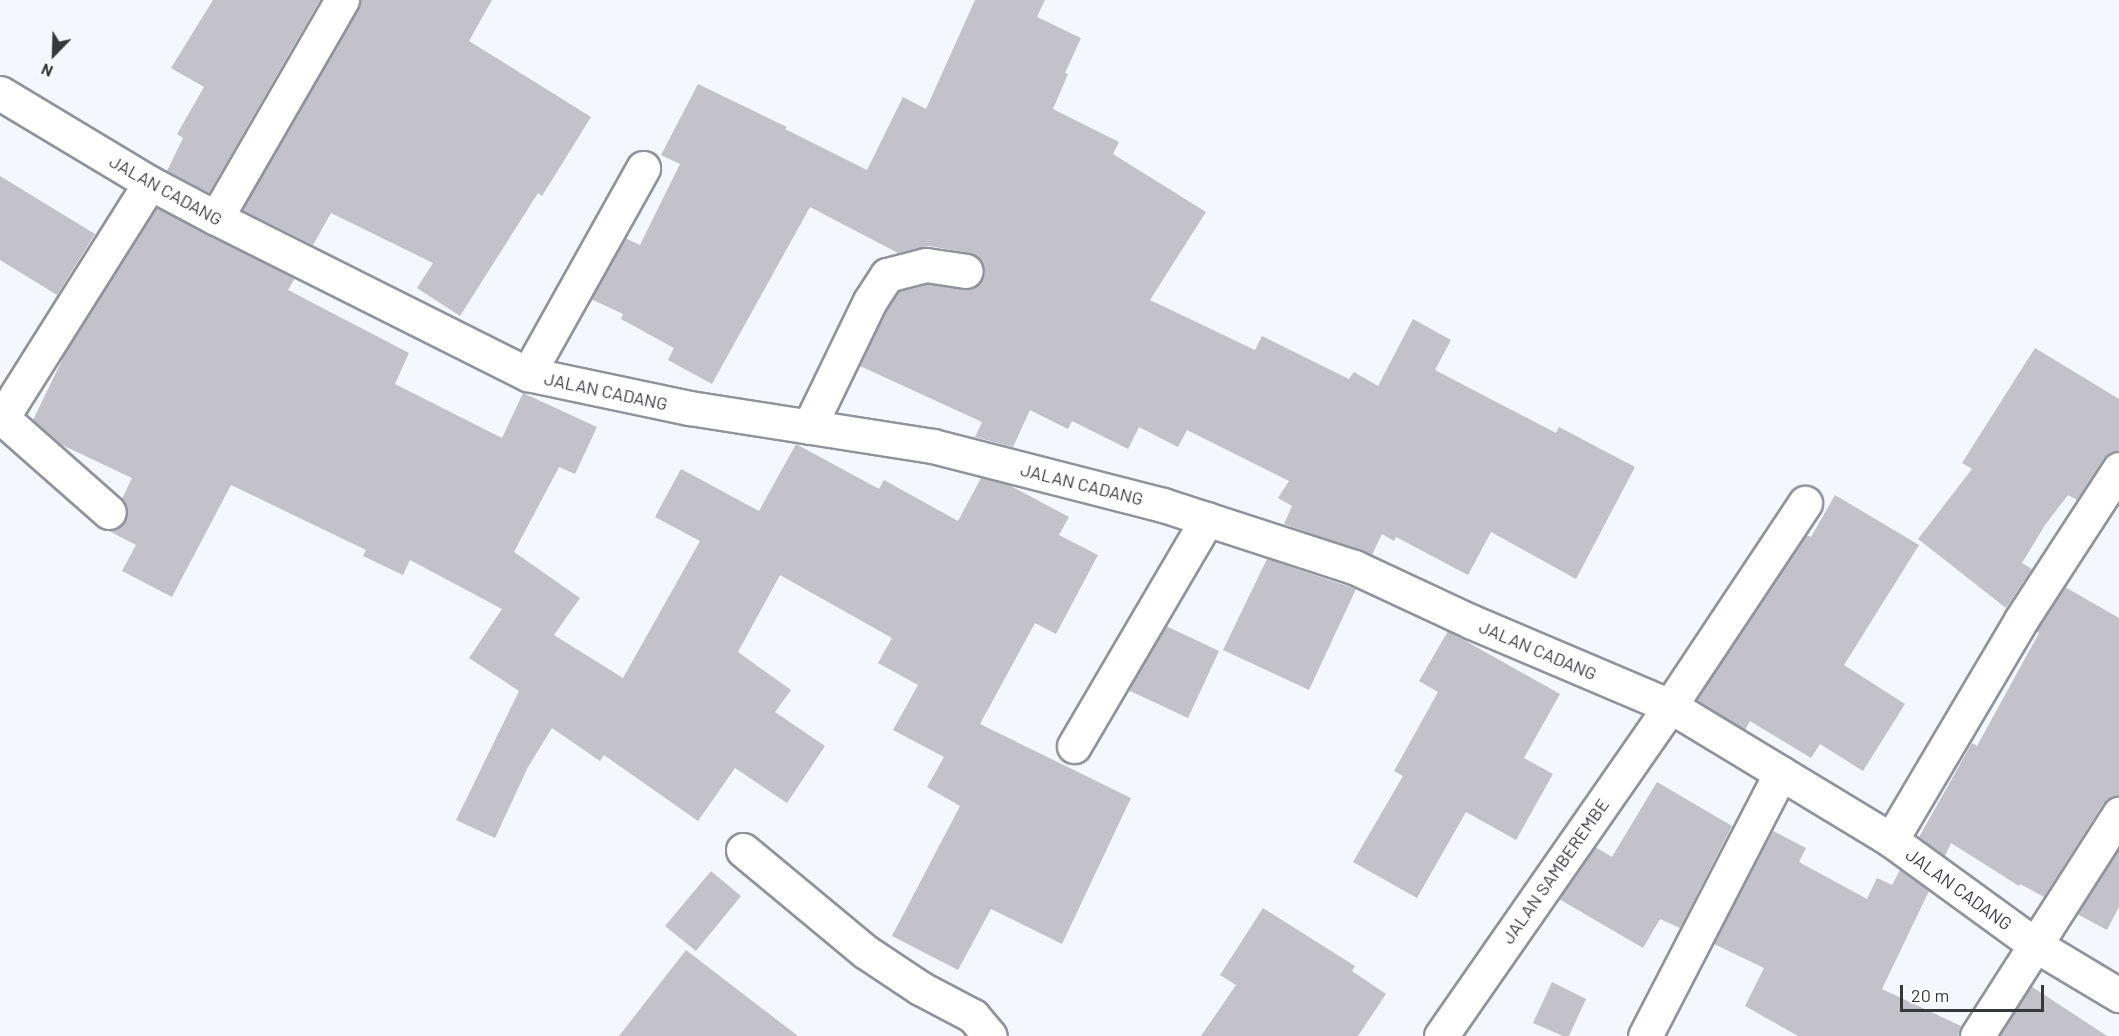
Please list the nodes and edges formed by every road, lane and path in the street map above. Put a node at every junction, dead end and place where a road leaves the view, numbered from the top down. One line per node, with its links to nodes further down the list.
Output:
1 (342, 0): 5 (street)
2 (0, 93): 4 (street, JALAN CADANG)
3 (643, 168): 7 (street)
4 (150, 183): 5 (street, JALAN CADANG); 8 (street)
5 (216, 218): 7 (street, JALAN CADANG)
6 (966, 271): 9 (street)
7 (528, 374): 9 (street, JALAN CADANG)
8 (1, 418): 12 (street)
9 (809, 427): 13 (street, JALAN CADANG)
10 (2119, 470): 18 (street)
11 (1805, 503): 14 (street, JALAN SAMBEREMBE)
12 (108, 512)
13 (1207, 519): 14 (street, JALAN CADANG); 15 (street)
14 (1670, 706): 16 (street, JALAN CADANG); 23 (street, JALAN SAMBEREMBE)
15 (1074, 746)
16 (1781, 773): 18 (street, JALAN CADANG); 24 (street)
17 (2119, 814): 20 (street)
18 (1891, 840): 20 (street, JALAN CADANG)
19 (743, 850): 22 (street)
20 (2037, 946): 21 (street, JALAN CADANG); 25 (street)
21 (2119, 995)
22 (990, 1036)
23 (1441, 1036)
24 (1646, 1036)
25 (1977, 1036)

